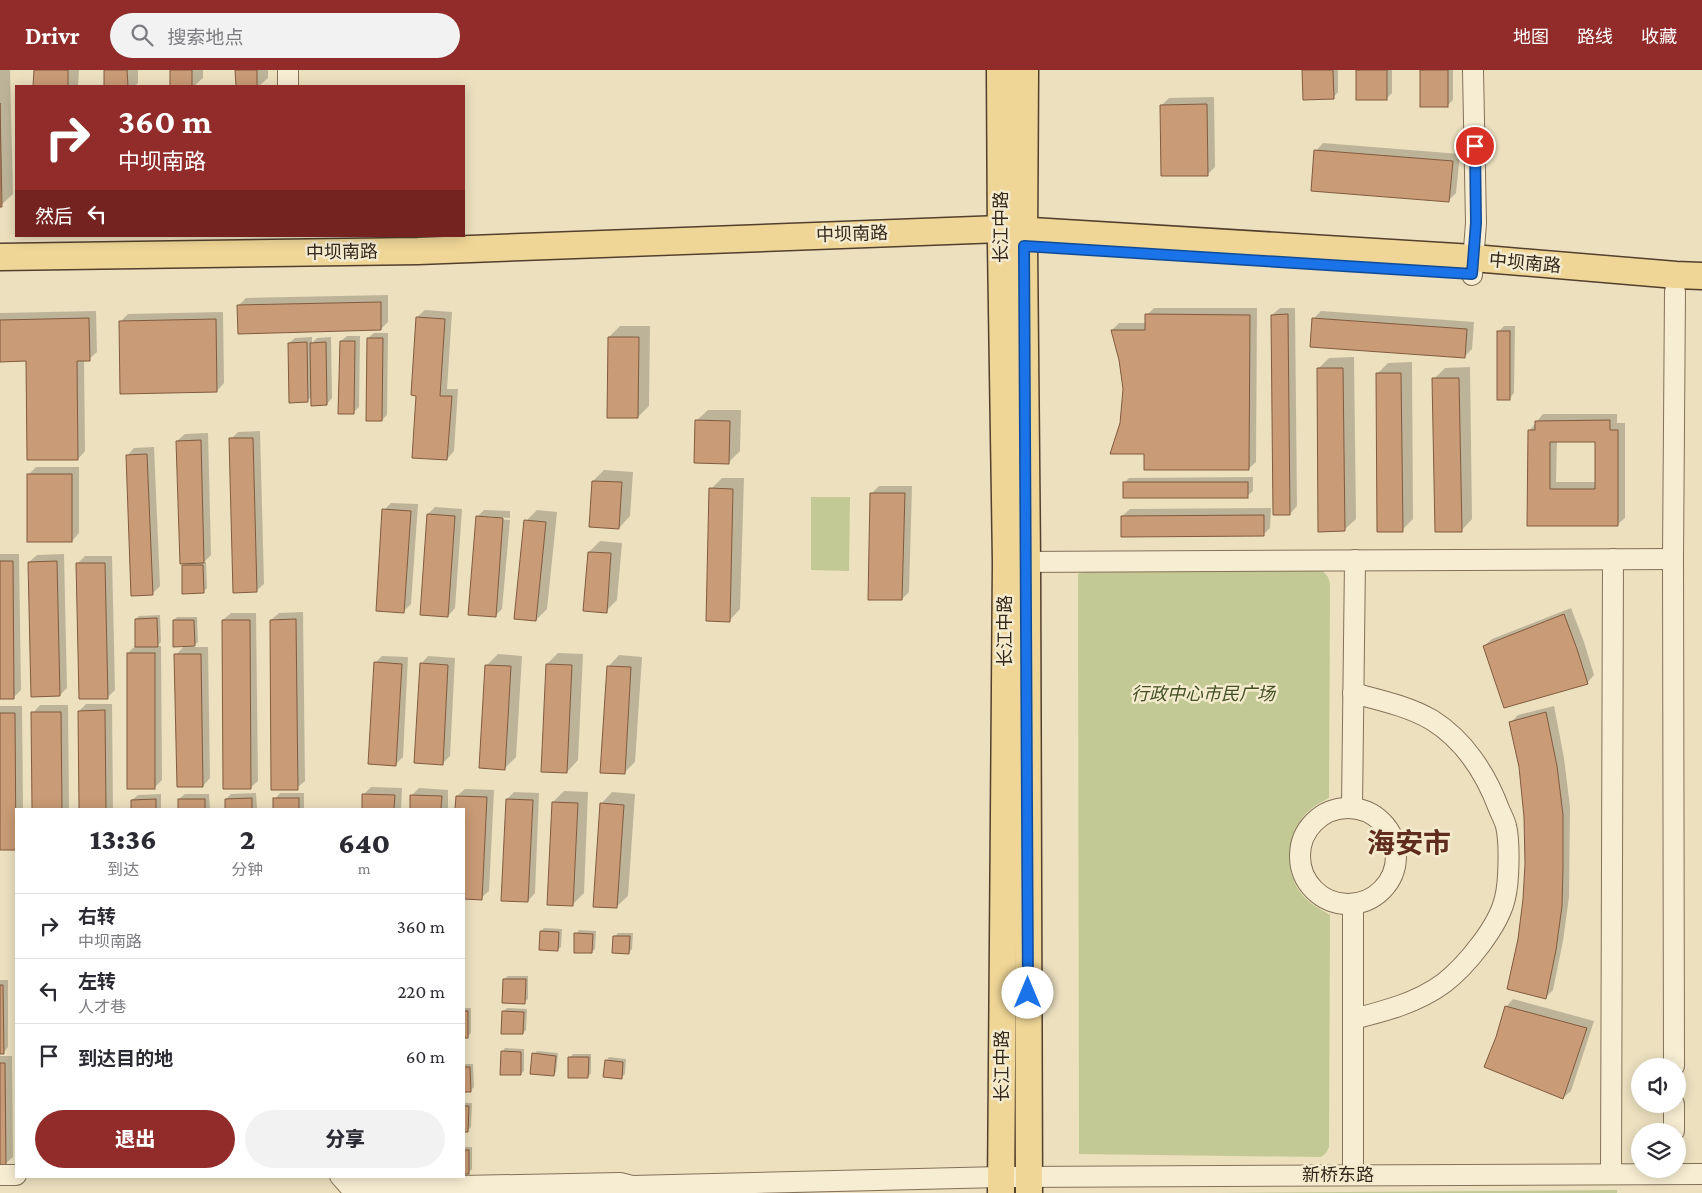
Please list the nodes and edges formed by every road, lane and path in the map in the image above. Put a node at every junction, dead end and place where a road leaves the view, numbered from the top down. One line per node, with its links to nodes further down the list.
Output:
1 (288, 70): 5 (street)
2 (1000, 70): 6 (main road, 长江中路)
3 (1025, 70): 6 (main road, 长江中路)
4 (1473, 70): 10 (street)
5 (288, 85)
6 (1012, 237): 7 (main road, 中坝南路); 9 (main road, 中坝南路); 10 (main road, 中坝南路); 11 (main road, 中坝南路); 17 (main road, 长江中路)
7 (287, 245): 8 (main road, 中坝南路)
8 (0, 257)
9 (0, 273)
10 (1472, 274): 12 (main road, 中坝南路)
11 (1702, 276)
12 (1675, 291): 13 (main road, 中坝南路); 15 (street)
13 (1702, 292)
14 (1613, 559): 15 (street); 16 (street); 25 (street)
15 (1673, 559): 22 (street)
16 (1355, 560): 17 (street); 18 (street)
17 (1016, 562): 31 (main road, 长江中路); 32 (main road, 长江中路)
18 (1353, 692): 19 (street); 21 (street)
19 (1352, 807): 20 (street); 20 (street)
20 (1353, 904): 21 (street)
21 (1353, 1019): 29 (street)
22 (1674, 1058)
23 (1631, 1172): 25 (street, 新桥东路)
24 (1686, 1172): 26 (street, 新桥东路)
25 (1611, 1173): 29 (street, 新桥东路)
26 (1702, 1174)
27 (0, 1175): 28 (street)
28 (15, 1175)
29 (1353, 1175): 32 (street, 新桥东路)
30 (342, 1178): 31 (street, 新桥东路)
31 (1001, 1185): 32 (street, 新桥东路)
32 (1029, 1185)

